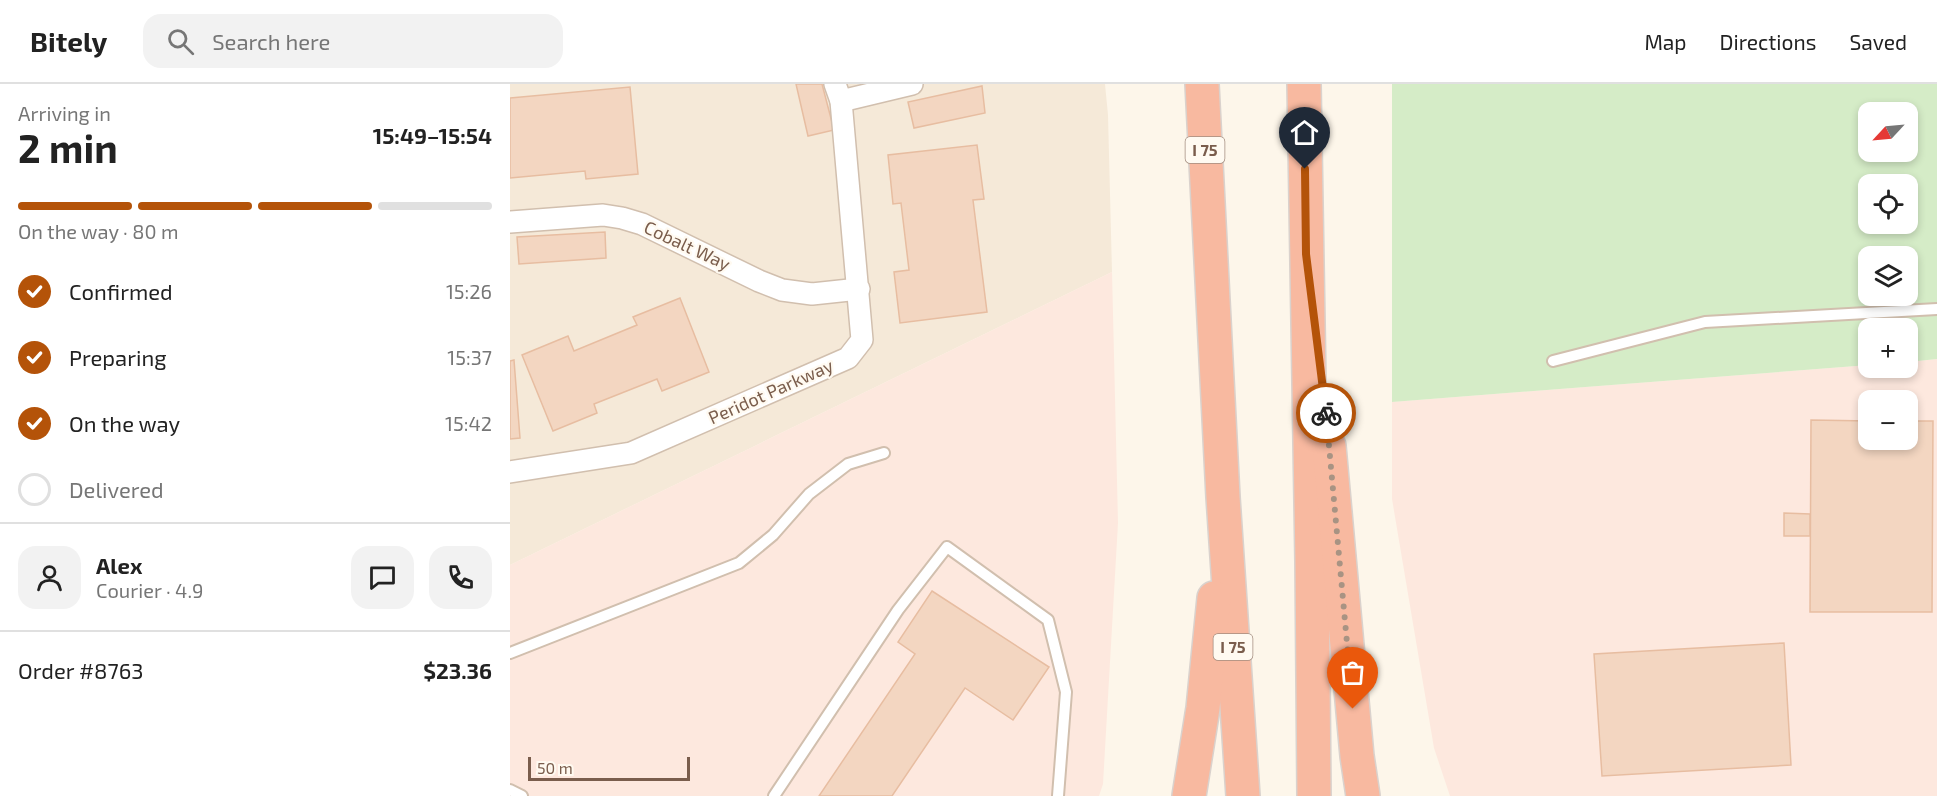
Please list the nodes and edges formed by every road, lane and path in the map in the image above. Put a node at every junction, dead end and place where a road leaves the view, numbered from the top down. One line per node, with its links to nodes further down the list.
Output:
1 (912, 84): 4 (street, Peridot Parkway)
2 (1202, 84): 13 (highway, I 75)
3 (1304, 84): 7 (highway)
4 (886, 87): 5 (street, Peridot Parkway)
5 (838, 93): 8 (street, Peridot Parkway)
6 (510, 222): 8 (street, Cobalt Way)
7 (1306, 254): 21 (highway); 22 (highway)
8 (859, 289): 12 (street, Peridot Parkway)
9 (1937, 309): 10 (lane)
10 (1553, 361)
11 (884, 453): 14 (lane)
12 (510, 472)
13 (1223, 497): 19 (highway); 20 (highway, I 75)
14 (510, 653)
15 (510, 790): 16 (lane)
16 (522, 796)
17 (774, 796): 18 (lane)
18 (1058, 796)
19 (1189, 796)
20 (1243, 796)
21 (1314, 796)
22 (1363, 796)

